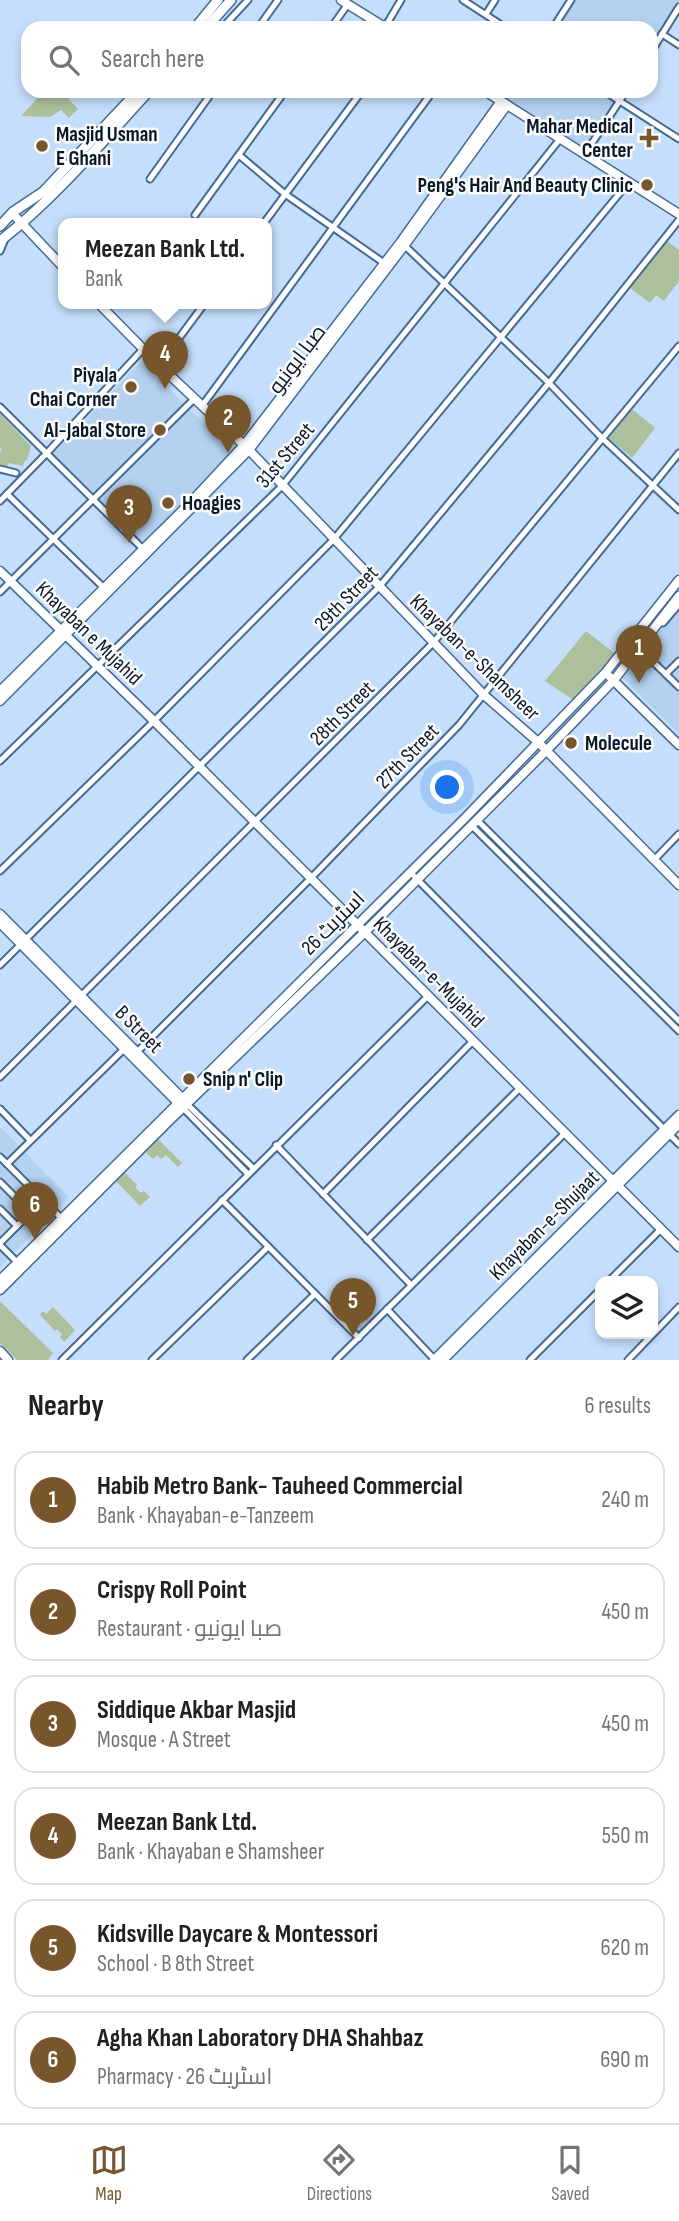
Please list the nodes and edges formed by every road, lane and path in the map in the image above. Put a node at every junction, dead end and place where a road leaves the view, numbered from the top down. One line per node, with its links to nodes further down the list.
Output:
1 (218, 0): 12 (main road)
2 (231, 0): 13 (main road)
3 (248, 0): 14 (street)
4 (278, 0): 15 (street)
5 (401, 0): 18 (street)
6 (463, 0): 11 (street)
7 (495, 0): 11 (street)
8 (571, 0): 20 (street)
9 (349, 3): 16 (street); 17 (main road)
10 (679, 7): 21 (street)
11 (486, 14): 19 (street)
12 (201, 21)
13 (212, 21)
14 (229, 21)
15 (263, 21)
16 (336, 21)
17 (375, 21)
18 (389, 21)
19 (496, 21)
20 (558, 21)
21 (662, 34): 22 (street); 23 (street)
22 (658, 41)
23 (679, 45)
24 (131, 98): 42 (main road)
25 (142, 98): 47 (main road)
26 (208, 98): 39 (street)
27 (280, 98): 38 (street)
28 (357, 98): 41 (street)
29 (428, 98): 49 (street)
30 (496, 98): 34 (main road)
31 (615, 98): 33 (street)
32 (622, 98): 33 (street)
33 (620, 101): 36 (street); 37 (street)
34 (504, 103): 35 (main road); 51 (main road, صبا ایونیو)
35 (561, 139): 37 (main road); 55 (street, 31st Street)
36 (679, 139)
37 (585, 154): 40 (main road)
38 (239, 155): 41 (street); 44 (street)
39 (150, 179)
40 (629, 182): 43 (main road); 60 (street)
41 (285, 194): 45 (street); 49 (street)
42 (12, 213): 47 (main road); 48 (main road)
43 (679, 214)
44 (195, 215)
45 (268, 218)
46 (679, 220): 64 (street, 29th Street)
47 (22, 224): 50 (main road); 53 (main road)
48 (0, 227): 50 (main road)
49 (333, 228): 54 (street); 56 (street)
50 (3, 239): 52 (street)
51 (402, 244): 54 (main road, صبا ایونیو); 55 (street); 68 (main road, صبا ایونیو)
52 (0, 251)
53 (58, 262)
54 (384, 262): 68 (main road, صبا ایونیو)
55 (443, 284): 60 (street); 73 (street, 31st Street)
56 (272, 307)
57 (104, 309): 62 (main road, Khayaban-e-Shamsheer)
58 (201, 309): 63 (street)
59 (270, 309): 65 (street)
60 (499, 337): 64 (street); 80 (street)
61 (679, 346): 67 (street, 28th Street)
62 (143, 349): 63 (main road, Khayaban-e-Shamsheer); 70 (street)
63 (159, 365): 65 (main road, Khayaban-e-Shamsheer)
64 (549, 383): 67 (street); 85 (street, 29th Street)
65 (198, 402): 68 (main road, Khayaban-e-Shamsheer); 76 (street)
66 (0, 407): 70 (street)
67 (603, 439): 74 (street); 91 (street, 28th Street)
68 (246, 447): 73 (main road, Khayaban-e-Shamsheer); 81 (main road, صبا ایونیو); 90 (main road, صبا ایونیو)
69 (679, 453): 74 (street, 27th Street)
70 (46, 454): 75 (street); 76 (street)
71 (0, 469): 72 (street)
72 (16, 473)
73 (282, 486): 80 (main road, Khayaban-e-Shamsheer); 94 (street, 31st Street)
74 (653, 486): 78 (street); 100 (street, 27th Street)
75 (7, 494): 77 (street); 79 (street)
76 (92, 499): 79 (street); 81 (street)
77 (0, 501)
78 (679, 510)
79 (53, 538): 84 (street); 86 (street)
80 (334, 539): 85 (main road, Khayaban-e-Shamsheer); 102 (street)
81 (143, 549): 86 (main road, صبا ایونیو)
82 (0, 572): 84 (main road, Khayaban e Mujahid)
83 (679, 580): 95 (main road, اسٹریٹ 26)
84 (11, 581): 87 (street); 90 (main road, Khayaban e Mujahid)
85 (379, 587): 91 (main road, Khayaban-e-Shamsheer); 107 (street, 29th Street)
86 (104, 588): 90 (main road, صبا ایونیو)
87 (0, 592)
88 (679, 596): 92 (main road, اسٹریٹ 26)
89 (679, 604): 92 (street)
90 (64, 633): 94 (main road, Khayaban e Mujahid); 99 (main road, صبا ایونیو); 101 (main road, صبا ایونیو)
91 (433, 643): 100 (main road, Khayaban-e-Shamsheer); 109 (street, 28th Street)
92 (640, 648): 96 (street); 97 (main road, اسٹریٹ 26)
93 (679, 661): 96 (street)
94 (98, 667): 102 (main road, Khayaban e Mujahid); 106 (street, 31st Street)
95 (606, 672): 97 (main road); 104 (main road, اسٹریٹ 26)
96 (666, 674): 98 (street)
97 (614, 680): 103 (main road); 105 (main road, اسٹریٹ 26)
98 (679, 687)
99 (0, 691)
100 (484, 695): 104 (main road, Khayaban-e-Shamsheer); 114 (street, 27th Street)
101 (0, 701)
102 (154, 721): 107 (main road, Khayaban-e-Mujahid); 112 (street)
103 (677, 740)
104 (538, 743): 105 (main road, Khayaban-e-Shamsheer); 113 (main road, اسٹریٹ 26)
105 (546, 751): 108 (main road, اسٹریٹ 26); 111 (main road, Khayaban-e-Shamsheer)
106 (0, 761)
107 (200, 767): 109 (main road, Khayaban-e-Mujahid); 121 (street, 29th Street)
108 (474, 822): 115 (main road, اسٹریٹ 26); 125 (street); 126 (street)
109 (256, 823): 114 (main road, Khayaban-e-Mujahid); 124 (street, 28th Street)
110 (679, 834): 111 (street)
111 (654, 860): 116 (main road, Khayaban-e-Shamsheer)
112 (0, 871)
113 (410, 872): 115 (street); 119 (main road, اسٹریٹ 26)
114 (311, 878): 119 (main road, Khayaban-e-Mujahid); 129 (street, 27th Street)
115 (417, 879): 120 (main road, اسٹریٹ 26); 136 (street)
116 (679, 885)
117 (0, 915): 121 (main road, B Street)
118 (0, 923): 121 (main road, B Street)
119 (357, 924): 120 (main road, Khayaban-e-Mujahid); 132 (main road, اسٹریٹ 26)
120 (365, 932): 123 (main road, Khayaban-e-Mujahid); 132 (main road, اسٹریٹ 26)
121 (23, 942): 122 (street, 29th Street); 124 (main road, B Street)
122 (0, 965)
123 (428, 996): 127 (main road, Khayaban-e-Mujahid); 140 (street)
124 (79, 999): 128 (main road, B Street); 129 (main road, B Street); 130 (street, 28th Street)
125 (679, 1021)
126 (679, 1031)
127 (473, 1041): 131 (main road, Khayaban-e-Mujahid); 147 (street)
128 (124, 1049): 129 (main road, B Street); 138 (street)
129 (134, 1054): 132 (main road, B Street)
130 (0, 1077)
131 (520, 1088): 137 (main road, Khayaban-e-Mujahid); 155 (street)
132 (183, 1104): 143 (street, B Street); 144 (street, B Street); 152 (main road, اسٹریٹ 26); 159 (main road, اسٹریٹ 26)
133 (0, 1109): 138 (street)
134 (679, 1115): 136 (main road, Khayaban-e-Shujaat)
135 (679, 1124): 136 (main road, Khayaban-e-Shujaat)
136 (666, 1132): 139 (street); 146 (main road, Khayaban-e-Shujaat)
137 (565, 1133): 146 (main road, Khayaban-e-Mujahid); 162 (street)
138 (30, 1140): 142 (street)
139 (679, 1144)
140 (276, 1145): 143 (street); 147 (street)
141 (0, 1157): 142 (street)
142 (7, 1164): 148 (street)
143 (253, 1168): 144 (street)
144 (248, 1174): 149 (street)
145 (0, 1182): 151 (street)
146 (615, 1183): 154 (main road, Khayaban-e-Mujahid); 175 (main road, Khayaban-e-Shujaat); 176 (main road, Khayaban-e-Shujaat)
147 (323, 1194): 155 (street)
148 (43, 1200): 151 (street); 152 (street)
149 (222, 1200): 157 (street); 171 (street)
150 (1, 1211): 153 (street)
151 (31, 1213): 153 (street)
152 (62, 1219): 159 (main road, اسٹریٹ 26)
153 (17, 1226): 156 (street)
154 (661, 1229): 158 (main road, Khayaban-e-Mujahid); 160 (street)
155 (367, 1240): 162 (street)
156 (0, 1244): 159 (street)
157 (268, 1247): 164 (street); 172 (street)
158 (679, 1247)
159 (20, 1265): 161 (main road, اسٹریٹ 26); 163 (main road, اسٹریٹ 26)
160 (614, 1276)
161 (0, 1280)
162 (411, 1285): 167 (street)
163 (0, 1290)
164 (315, 1294): 168 (street); 173 (street)
165 (595, 1295): 177 (street)
166 (679, 1307): 178 (street)
167 (387, 1309): 168 (street); 175 (street)
168 (359, 1338): 174 (street)
169 (0, 1352): 170 (main road)
170 (8, 1360)
171 (62, 1360)
172 (152, 1360)
173 (247, 1360)
174 (337, 1360)
175 (435, 1360)
176 (443, 1360)
177 (530, 1360)
178 (628, 1360)

